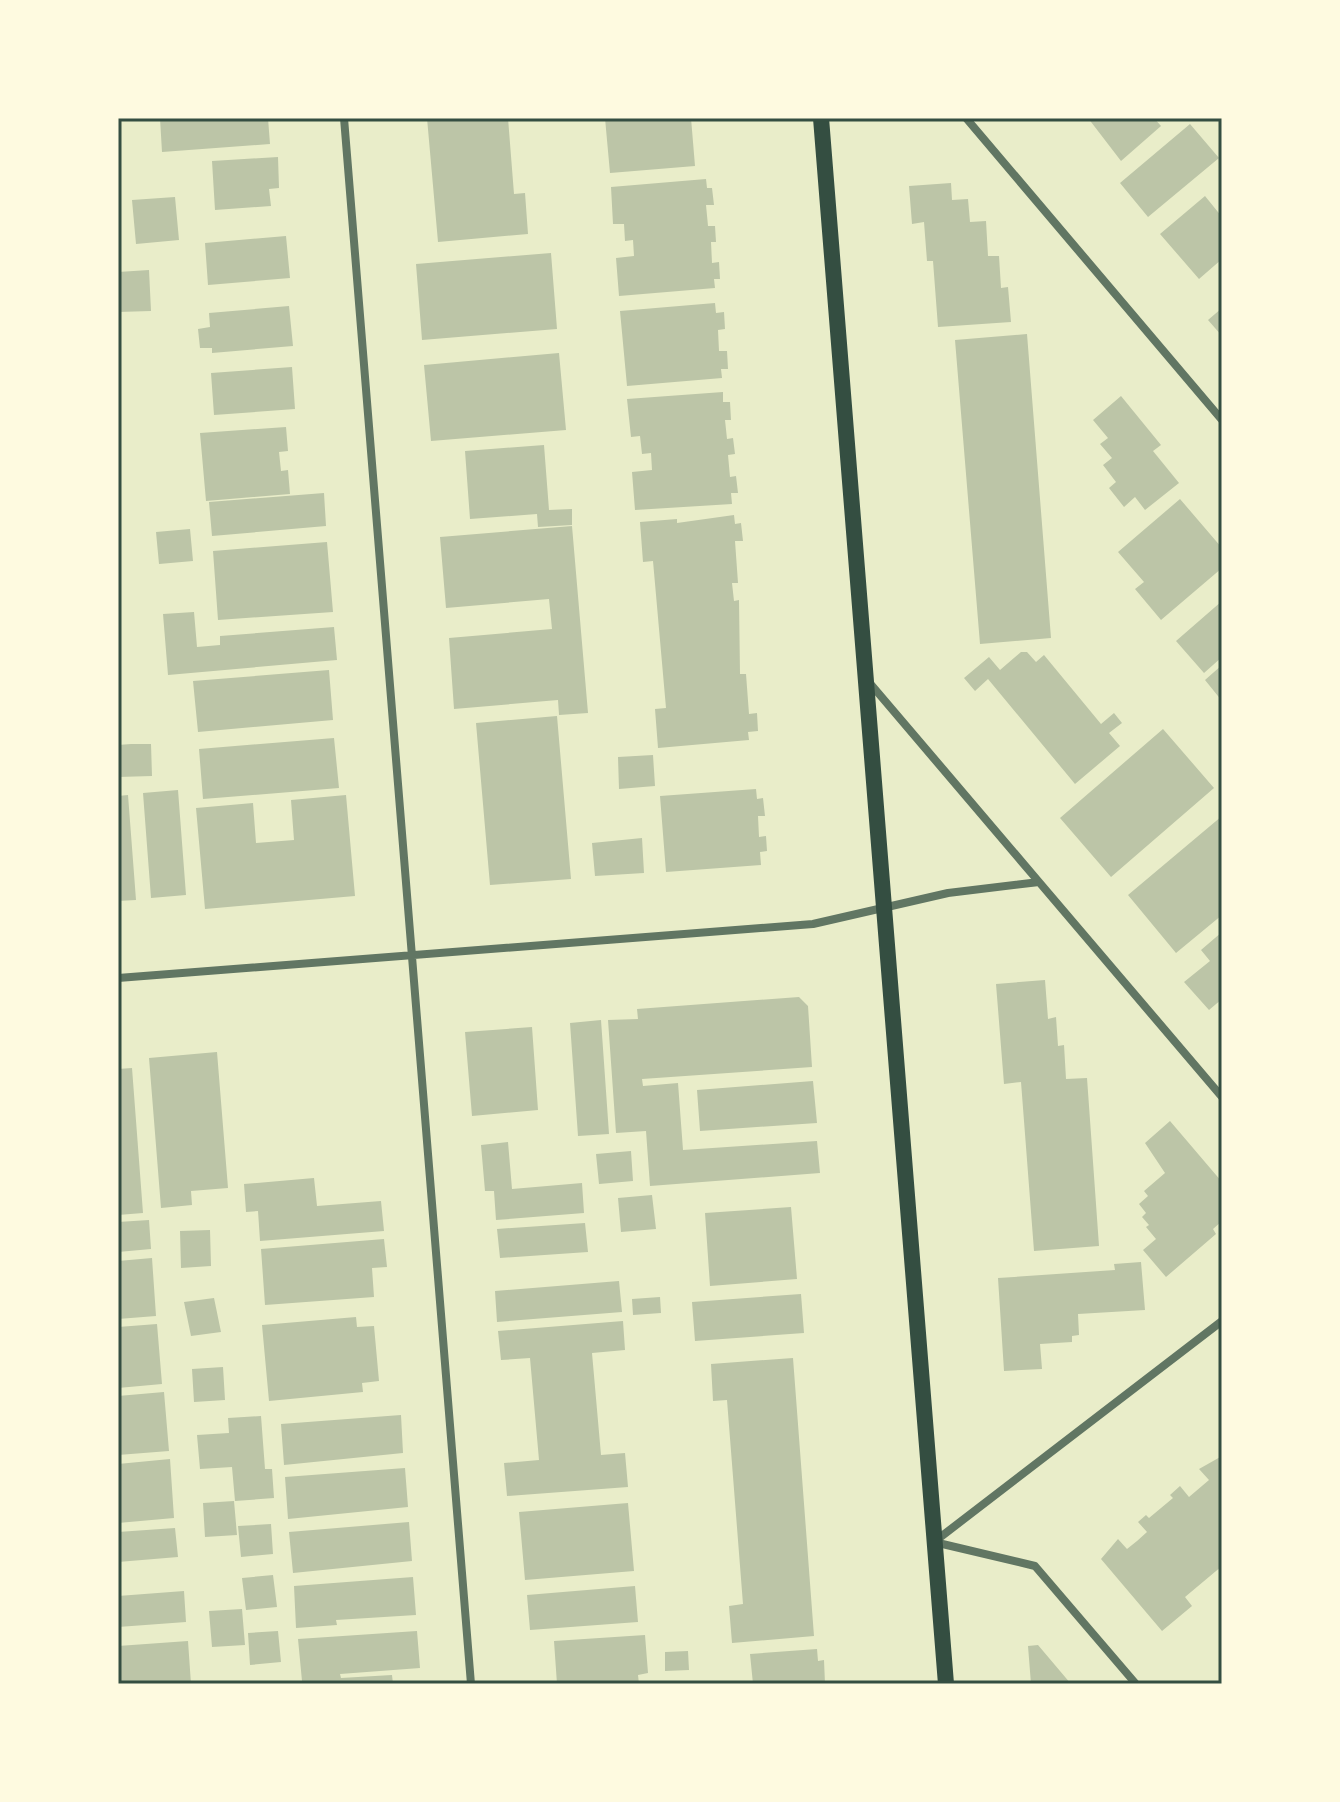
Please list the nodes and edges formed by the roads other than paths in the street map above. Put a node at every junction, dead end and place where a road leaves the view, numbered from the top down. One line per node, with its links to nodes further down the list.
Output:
1 (344, 118): 8 (street)
2 (821, 118): 5 (main road)
3 (966, 118): 4 (street)
4 (1222, 420)
5 (866, 679): 6 (street); 7 (main road)
6 (1039, 882): 7 (street); 10 (street)
7 (886, 909): 8 (street); 12 (main road)
8 (410, 954): 9 (street); 13 (street)
9 (118, 978)
10 (1222, 1097)
11 (1222, 1321): 12 (street)
12 (934, 1542): 14 (main road); 15 (street)
13 (471, 1684)
14 (946, 1684)
15 (1136, 1684)

